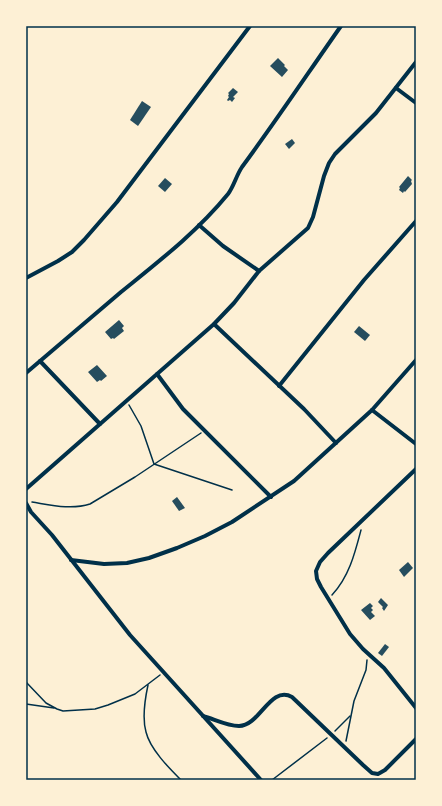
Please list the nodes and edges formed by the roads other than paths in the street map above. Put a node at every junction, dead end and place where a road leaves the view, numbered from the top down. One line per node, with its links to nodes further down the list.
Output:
1 (250, 26): 9 (street)
2 (341, 26): 7 (street)
3 (416, 62): 4 (street)
4 (396, 88): 5 (street); 8 (street)
5 (416, 103)
6 (416, 221): 15 (street)
7 (199, 225): 8 (street); 11 (street)
8 (259, 271): 10 (street)
9 (26, 278)
10 (214, 324): 14 (street); 15 (street)
11 (40, 360): 13 (street); 17 (street)
12 (416, 360): 16 (street)
13 (26, 373)
14 (157, 374): 17 (street); 22 (street)
15 (279, 386): 18 (street)
16 (372, 410): 18 (street); 19 (street)
17 (100, 424): 21 (street)
18 (336, 443): 22 (street)
19 (416, 444)
20 (416, 469): 25 (street)
21 (26, 489)
22 (271, 497): 24 (street)
23 (26, 502): 24 (street)
24 (71, 560): 26 (street)
25 (416, 708)
26 (202, 715): 27 (street); 28 (street)
27 (416, 739)
28 (261, 780)

